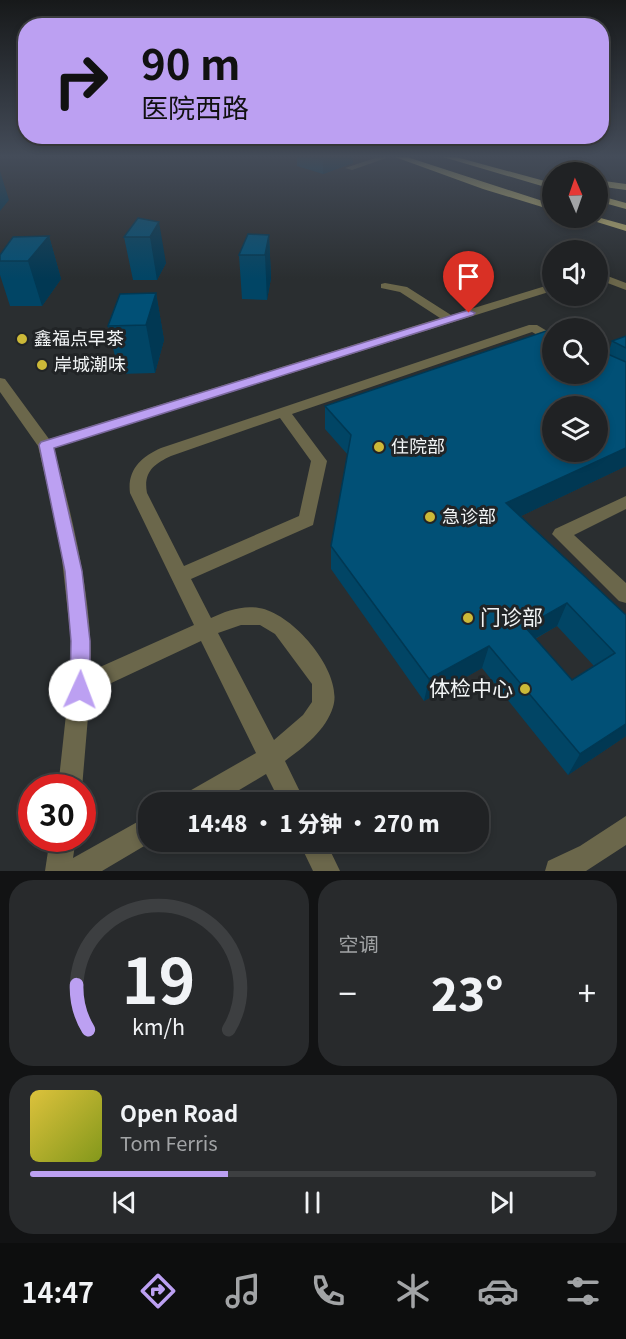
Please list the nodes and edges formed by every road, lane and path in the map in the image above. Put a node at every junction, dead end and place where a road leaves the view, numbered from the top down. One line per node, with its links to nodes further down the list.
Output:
1 (521, 198): 3 (highway)
2 (608, 201): 4 (highway)
3 (542, 204)
4 (626, 206)
5 (608, 214): 6 (highway)
6 (626, 219)
7 (608, 223): 8 (highway)
8 (626, 228)
9 (608, 280): 11 (street)
10 (385, 286): 13 (street)
11 (626, 287)
12 (542, 290): 13 (street)
13 (449, 319): 17 (street)
14 (542, 333): 16 (street)
15 (0, 382): 17 (street)
16 (283, 412): 19 (street); 19 (street)
17 (46, 445): 22 (street)
18 (626, 502): 20 (street)
19 (179, 576): 21 (street)
20 (626, 595)
21 (205, 629): 22 (street); 23 (street); 23 (street)
22 (80, 687): 24 (street)
23 (271, 759): 25 (street); 26 (street)
24 (71, 774)
25 (213, 792)
26 (288, 792)
27 (626, 829): 34 (street)
28 (138, 836): 32 (street)
29 (61, 852): 31 (street)
30 (317, 852): 33 (street)
31 (58, 871)
32 (76, 871)
33 (327, 871)
34 (558, 871)

